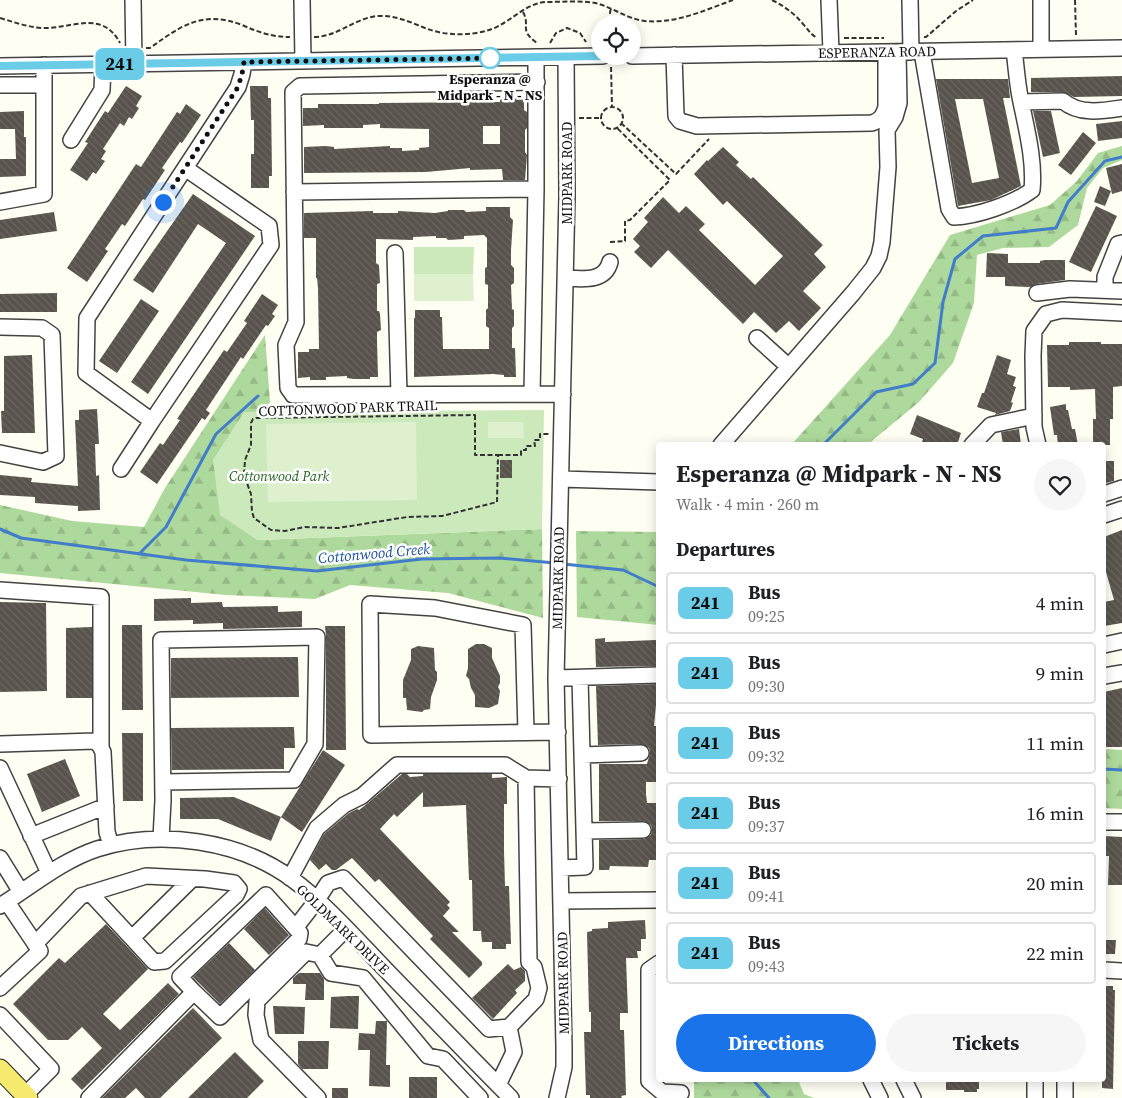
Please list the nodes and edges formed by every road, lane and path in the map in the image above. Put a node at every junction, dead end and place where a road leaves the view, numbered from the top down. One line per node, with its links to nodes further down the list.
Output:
1 (133, 0): 25 (street)
2 (302, 0): 14 (street)
3 (733, 0): 9 (path)
4 (772, 0): 15 (path)
5 (829, 0): 22 (street)
6 (910, 0): 23 (street)
7 (1041, 0): 19 (street)
8 (1075, 0): 13 (path)
9 (611, 9): 10 (path); 11 (path)
10 (523, 12): 14 (path); 20 (path)
11 (610, 15)
12 (0, 18): 25 (path)
13 (1076, 35)
14 (302, 38): 25 (path); 29 (street)
15 (817, 38)
16 (586, 42): 17 (path)
17 (550, 43)
18 (1122, 48): 19 (street, ESPERANZA ROAD)
19 (1041, 49): 21 (street, ESPERANZA ROAD)
20 (537, 50): 27 (street); 29 (street); 35 (street)
21 (1014, 50): 23 (street, ESPERANZA ROAD); 38 (street)
22 (831, 52): 23 (street, ESPERANZA ROAD); 24 (street, ESPERANZA ROAD)
23 (904, 52): 38 (street); 43 (street); 46 (street)
24 (674, 55): 26 (street, ESPERANZA ROAD); 43 (street)
25 (134, 56): 30 (street); 31 (street)
26 (641, 56)
27 (566, 57): 28 (street); 57 (street, MIDPARK ROAD)
28 (591, 60)
29 (303, 61): 30 (street)
30 (244, 62): 49 (street)
31 (103, 64): 32 (street); 48 (street)
32 (44, 65): 34 (street); 36 (street)
33 (607, 65): 39 (path)
34 (0, 66)
35 (537, 82): 50 (street); 51 (street)
36 (44, 84): 37 (street); 52 (street)
37 (0, 86)
38 (1021, 102): 40 (street)
39 (612, 107): 42 (path); 44 (path)
40 (1122, 108)
41 (577, 118): 42 (path)
42 (601, 118): 45 (path)
43 (872, 122): 46 (street)
44 (622, 123): 45 (path); 47 (path)
45 (616, 127): 53 (path)
46 (887, 130): 64 (street)
47 (709, 138)
48 (71, 140)
49 (185, 168): 69 (street); 69 (street)
50 (536, 190): 51 (street); 66 (street)
51 (294, 192): 65 (street)
52 (0, 202)
53 (610, 242)
54 (1122, 243): 58 (street)
55 (396, 253): 65 (street)
56 (610, 262): 57 (street)
57 (566, 278): 67 (street, MIDPARK ROAD)
58 (1105, 290): 59 (street); 60 (street)
59 (1122, 291)
60 (1037, 293)
61 (1122, 313): 68 (street)
62 (0, 327): 74 (street)
63 (758, 338): 64 (street)
64 (789, 367): 71 (street)
65 (399, 394): 66 (street)
66 (532, 394): 67 (street)
67 (563, 394): 77 (street, MIDPARK ROAD)
68 (1034, 416): 72 (street); 73 (street)
69 (152, 421): 76 (street)
70 (551, 434): 75 (path)
71 (723, 442)
72 (975, 442)
73 (1038, 442)
74 (0, 453)
75 (498, 455): 75 (path, COTTONWOOD PARK TRAIL)
76 (121, 469)
77 (561, 480): 78 (street); 89 (street, MIDPARK ROAD)
78 (656, 482)
79 (1122, 488): 80 (street)
80 (1106, 493)
81 (1122, 508): 82 (street)
82 (1106, 514)
83 (0, 590): 94 (street)
84 (1122, 641): 85 (street)
85 (1106, 645)
86 (1122, 673): 88 (street)
87 (656, 675): 90 (street)
88 (1106, 676)
89 (556, 678): 90 (street); 92 (street, MIDPARK ROAD)
90 (580, 678): 96 (street)
91 (526, 732): 91 (street); 92 (street)
92 (558, 732): 99 (street, MIDPARK ROAD)
93 (0, 744): 94 (street)
94 (101, 748): 101 (street)
95 (641, 753): 96 (street)
96 (582, 755): 105 (street)
97 (0, 768): 106 (street)
98 (526, 778): 99 (street); 112 (street); 133 (street)
99 (559, 778): 110 (street, MIDPARK ROAD)
100 (163, 782): 100 (street); 107 (street)
101 (106, 806): 106 (street); 108 (street)
102 (1106, 822): 103 (street)
103 (1122, 822)
104 (643, 830): 105 (street)
105 (584, 831): 110 (street)
106 (31, 836): 111 (street)
107 (161, 839): 108 (street, GOLDMARK DRIVE); 112 (street, GOLDMARK DRIVE)
108 (111, 845): 111 (street, GOLDMARK DRIVE)
109 (2, 864): 114 (street)
110 (560, 868): 118 (street, MIDPARK ROAD)
111 (49, 873): 114 (street, GOLDMARK DRIVE)
112 (290, 878): 116 (street, GOLDMARK DRIVE)
113 (192, 879): 115 (street); 122 (street); 122 (street)
114 (21, 892): 119 (street, GOLDMARK DRIVE)
115 (90, 893): 122 (street); 123 (street)
116 (317, 900): 120 (street); 121 (street, GOLDMARK DRIVE); 133 (street)
117 (656, 900): 118 (street)
118 (561, 901): 146 (street, MIDPARK ROAD)
119 (3, 904): 123 (street)
120 (296, 927): 129 (street); 129 (street)
121 (346, 929): 124 (street); 130 (street, GOLDMARK DRIVE)
122 (132, 938)
123 (35, 944): 128 (street)
124 (320, 955): 132 (street); 143 (street)
125 (656, 965): 140 (street)
126 (1106, 970): 127 (street)
127 (1122, 971)
128 (0, 988)
129 (194, 992): 142 (street)
130 (427, 1012): 132 (street); 139 (street, GOLDMARK DRIVE)
131 (0, 1015): 141 (street)
132 (407, 1031): 144 (street)
133 (510, 1032): 139 (street)
134 (0, 1069): 141 (main road)
135 (873, 1082): 147 (street)
136 (905, 1082): 148 (street)
137 (1035, 1082): 149 (street)
138 (1065, 1082): 150 (street)
139 (498, 1085): 145 (street, GOLDMARK DRIVE)
140 (681, 1090)
141 (27, 1097)
142 (89, 1098)
143 (318, 1098)
144 (480, 1098)
145 (511, 1098)
146 (557, 1098)
147 (880, 1098)
148 (913, 1098)
149 (1035, 1098)
150 (1066, 1098)

